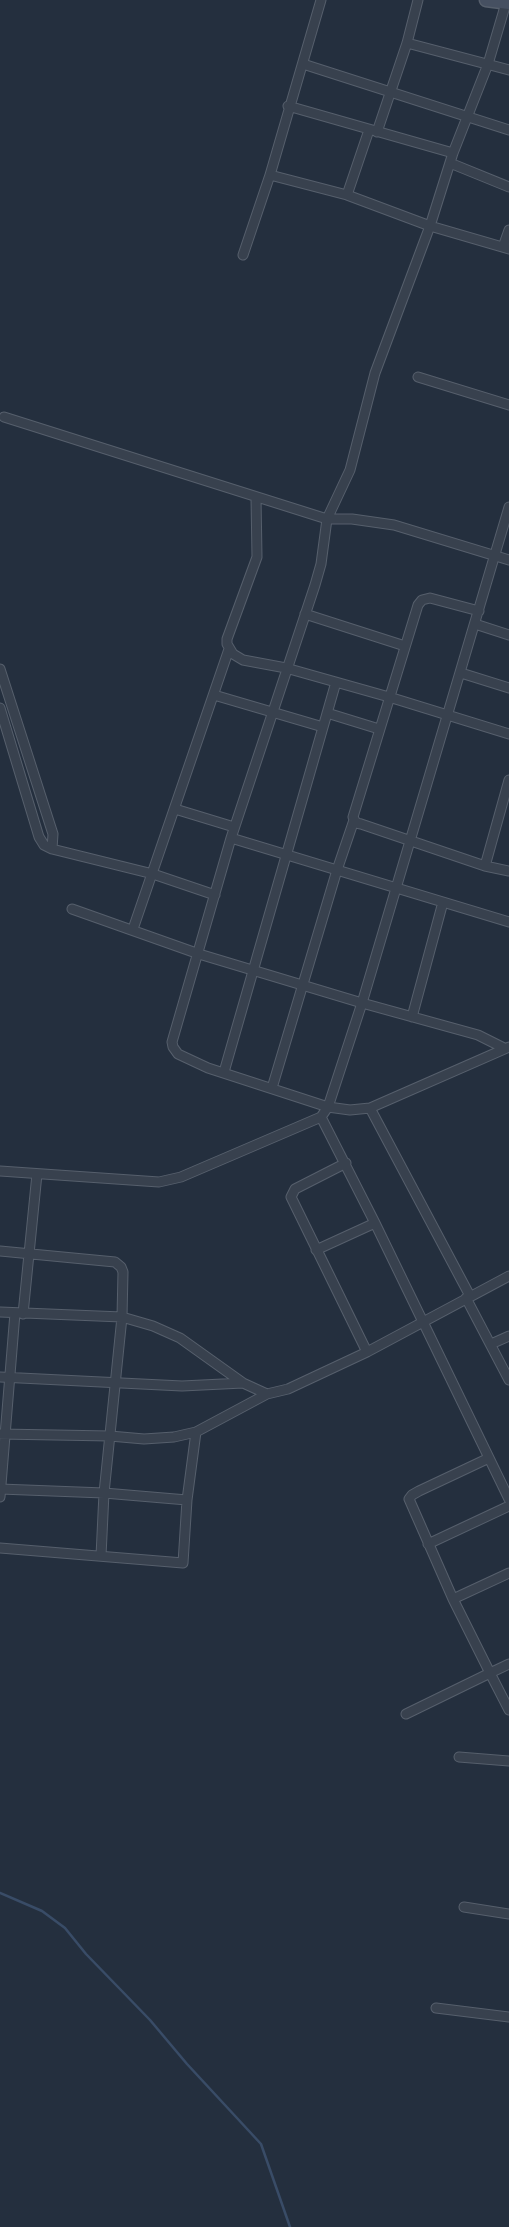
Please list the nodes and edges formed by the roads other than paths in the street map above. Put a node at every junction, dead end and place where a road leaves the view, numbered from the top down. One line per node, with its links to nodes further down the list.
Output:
1 (321, 0): 6 (street)
2 (418, 0): 5 (street)
3 (486, 0): 4 (street)
4 (508, 3): 7 (street)
5 (407, 43): 7 (street); 9 (street)
6 (303, 64): 9 (street); 10 (street)
7 (488, 64): 8 (street); 11 (street)
8 (509, 70)
9 (389, 91): 11 (street); 13 (street)
10 (288, 106): 13 (street); 16 (street)
11 (466, 116): 12 (street); 14 (street)
12 (509, 130)
13 (373, 131): 14 (street); 18 (street)
14 (453, 154): 15 (street)
15 (450, 163): 17 (street); 19 (street)
16 (270, 175): 18 (street); 22 (street)
17 (509, 187)
18 (347, 195): 19 (street)
19 (430, 226): 21 (street); 28 (street)
20 (509, 230): 21 (street)
21 (506, 248)
22 (243, 255)
23 (418, 378): 24 (street)
24 (509, 405)
25 (4, 417): 26 (street)
26 (256, 498): 28 (street); 36 (street)
27 (509, 507): 29 (street)
28 (327, 519): 29 (street); 32 (street)
29 (494, 555): 30 (street); 31 (street)
30 (509, 560)
31 (478, 611): 33 (street); 35 (street)
32 (305, 614): 35 (street); 37 (street)
33 (475, 624): 34 (street); 39 (street)
34 (509, 634)
35 (405, 646): 43 (street)
36 (229, 649): 37 (street); 42 (street)
37 (286, 668): 40 (street); 45 (street)
38 (0, 670): 57 (street)
39 (460, 673): 41 (street); 47 (street)
40 (336, 682): 43 (street); 46 (street)
41 (509, 688)
42 (214, 695): 45 (street); 52 (street)
43 (388, 696): 47 (street); 49 (street)
44 (0, 708): 57 (street)
45 (272, 711): 48 (street); 54 (street)
46 (328, 713): 48 (street); 49 (street)
47 (448, 715): 50 (street); 56 (street)
48 (323, 727): 58 (street)
49 (379, 729): 53 (street)
50 (509, 734)
51 (509, 780): 59 (street)
52 (174, 809): 54 (street); 62 (street)
53 (354, 820): 56 (street); 60 (street)
54 (234, 827): 55 (street)
55 (231, 838): 58 (street); 64 (street)
56 (409, 840): 59 (street); 63 (street)
57 (52, 849): 62 (street)
58 (286, 855): 60 (street); 70 (street)
59 (486, 866): 61 (street)
60 (337, 870): 63 (street); 71 (street)
61 (509, 871)
62 (152, 874): 64 (street); 68 (street)
63 (395, 887): 65 (street); 72 (street)
64 (215, 895): 69 (street)
65 (442, 902): 67 (street); 73 (street)
66 (72, 909): 68 (street)
67 (509, 922)
68 (133, 930): 69 (street)
69 (199, 954): 70 (street); 75 (street)
70 (253, 970): 71 (street); 75 (street)
71 (303, 986): 72 (street); 76 (street)
72 (362, 1003): 73 (street); 77 (street)
73 (412, 1017): 74 (street)
74 (506, 1048): 78 (street)
75 (224, 1072): 76 (street)
76 (272, 1088): 77 (street)
77 (328, 1107): 78 (street); 79 (street)
78 (370, 1108): 88 (street)
79 (321, 1117): 80 (street); 82 (street)
80 (346, 1163): 83 (street); 84 (street)
81 (0, 1170): 82 (street)
82 (37, 1174): 86 (street)
83 (375, 1223): 84 (street); 92 (street)
84 (316, 1250): 95 (street)
85 (0, 1251): 86 (street)
86 (29, 1254): 90 (street); 91 (street)
87 (509, 1276): 88 (street)
88 (468, 1297): 92 (street); 94 (street)
89 (0, 1312): 90 (street)
90 (19, 1313): 91 (street); 96 (street)
91 (122, 1317): 98 (street); 99 (street)
92 (424, 1322): 95 (street); 104 (street)
93 (509, 1336): 94 (street)
94 (491, 1344): 97 (street)
95 (367, 1352): 100 (street)
96 (5, 1377): 98 (street); 102 (street)
97 (509, 1380)
98 (115, 1382): 99 (street); 103 (street)
99 (243, 1383): 100 (street)
100 (267, 1394): 101 (street)
101 (196, 1432): 103 (street); 108 (street)
102 (2, 1434): 103 (street); 105 (street)
103 (110, 1436): 106 (street)
104 (489, 1458): 107 (street); 110 (street)
105 (0, 1492): 106 (street)
106 (104, 1493): 108 (street); 112 (street)
107 (509, 1499)
108 (187, 1500): 112 (street)
109 (509, 1506): 110 (street)
110 (428, 1544): 114 (street)
111 (0, 1548): 112 (street)
112 (101, 1556)
113 (509, 1573): 114 (street)
114 (453, 1599): 116 (street)
115 (509, 1664): 116 (street)
116 (490, 1673): 117 (street); 118 (street)
117 (509, 1710)
118 (406, 1714)
119 (459, 1757): 120 (street)
120 (509, 1761)
121 (464, 1907): 122 (street)
122 (509, 1914)
123 (436, 2008): 124 (street)
124 (509, 2017)

